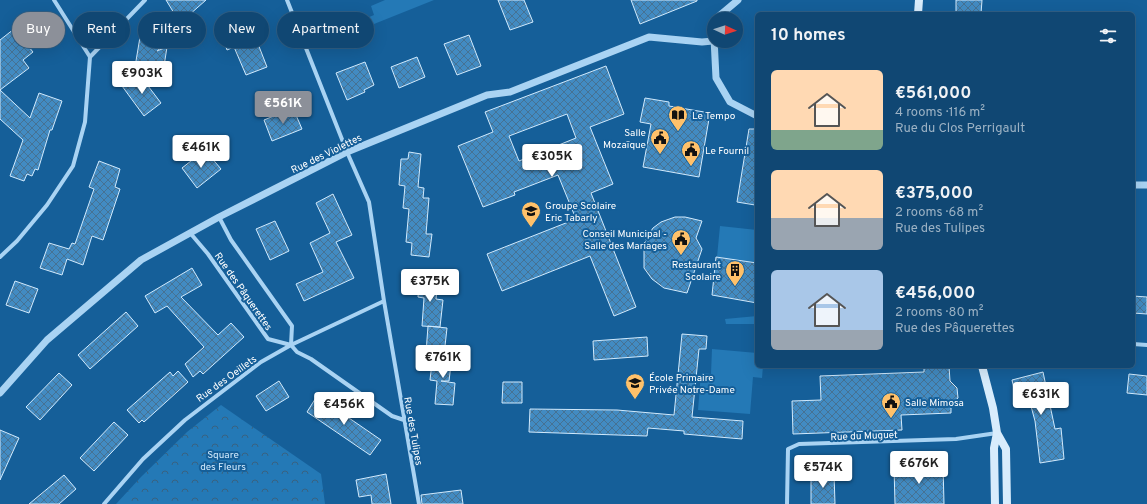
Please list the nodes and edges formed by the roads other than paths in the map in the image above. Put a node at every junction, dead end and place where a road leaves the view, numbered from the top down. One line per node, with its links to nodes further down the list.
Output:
1 (54, 0): 10 (street)
2 (145, 0): 10 (street)
3 (287, 0): 12 (street, Rue des Tulipes)
4 (738, 0): 6 (street)
5 (919, 0): 7 (main road)
6 (724, 12)
7 (918, 12)
8 (707, 41): 12 (street, Rue des Violettes)
9 (714, 48): 11 (street)
10 (90, 56): 17 (street)
11 (755, 115)
12 (347, 152): 15 (street, Rue des Violettes); 18 (street, Rue des Tulipes)
13 (1135, 185): 14 (street)
14 (1147, 185)
15 (219, 217): 16 (street, Rue des Violettes); 20 (street, Rue des Pâquerettes)
16 (191, 234): 20 (street, Rue des Pâquerettes); 23 (street, Rue des Violettes)
17 (0, 257)
18 (384, 301): 20 (street, Rue des Oeillets); 24 (street, Rue des Tulipes)
19 (1135, 344): 21 (street)
20 (291, 345): 24 (street, Rue des Pâquerettes); 26 (street, Rue des Oeillets)
21 (1147, 345)
22 (983, 368): 25 (main road)
23 (0, 393)
24 (404, 420): 27 (street, Rue des Tulipes)
25 (997, 433): 28 (street, Rue du Muguet); 29 (main road); 30 (main road)
26 (104, 504)
27 (419, 504)
28 (787, 504)
29 (995, 504)
30 (1007, 504)

